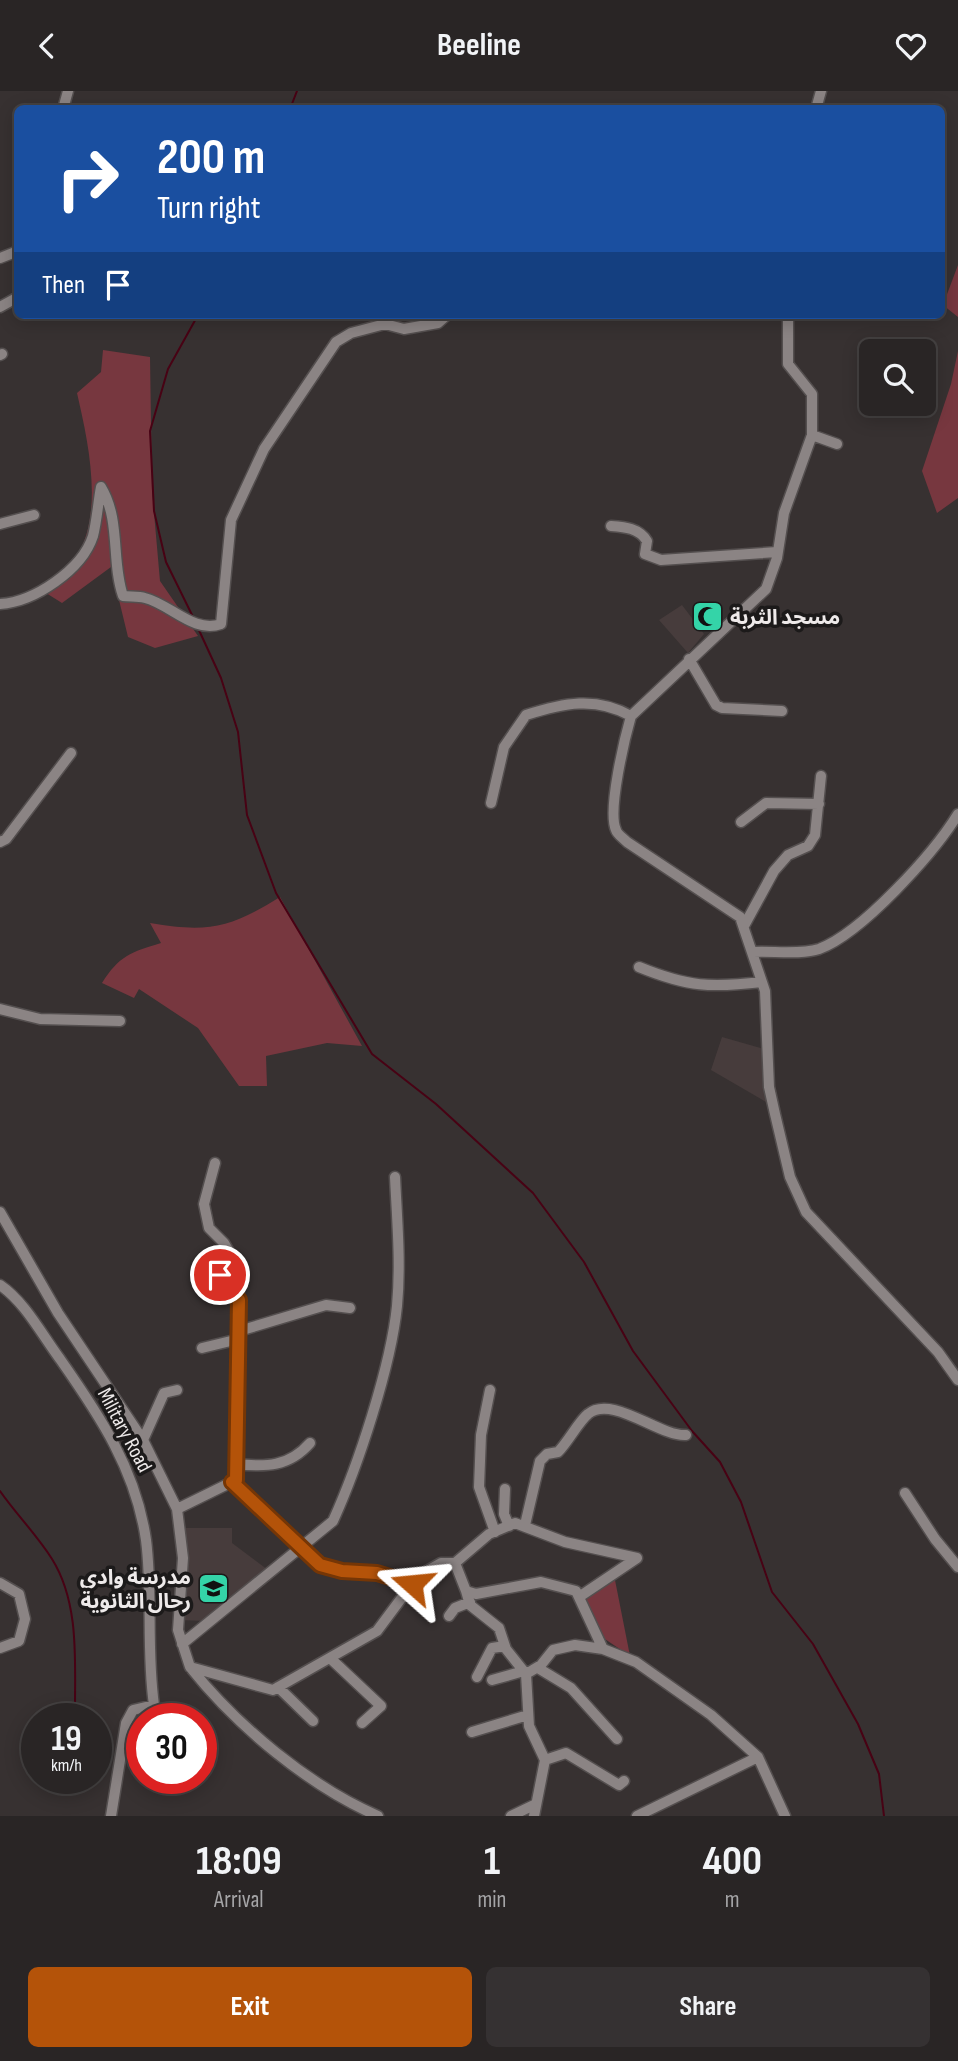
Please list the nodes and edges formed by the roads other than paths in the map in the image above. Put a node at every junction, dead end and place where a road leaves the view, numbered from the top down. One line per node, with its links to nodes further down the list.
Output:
1 (442, 319): 9 (street)
2 (788, 319): 3 (street)
3 (812, 435): 4 (street); 8 (street)
4 (837, 444)
5 (34, 515): 6 (street)
6 (0, 524)
7 (611, 526): 8 (street)
8 (777, 552): 10 (street)
9 (0, 604)
10 (689, 659): 11 (street); 12 (street)
11 (782, 711)
12 (631, 716): 15 (street); 20 (street)
13 (71, 753): 19 (street)
14 (821, 776): 16 (street)
15 (491, 803)
16 (818, 804): 18 (street); 20 (street)
17 (958, 814): 21 (street)
18 (741, 822)
19 (0, 842)
20 (744, 926): 21 (street)
21 (754, 952): 23 (street)
22 (639, 967): 23 (street)
23 (762, 982): 35 (street)
24 (0, 1009): 25 (street)
25 (120, 1021)
26 (215, 1163): 31 (street)
27 (395, 1177): 49 (street)
28 (0, 1212): 39 (street)
29 (202, 1267): 31 (street)
30 (0, 1285): 78 (street, Military Road)
31 (239, 1300): 33 (street)
32 (351, 1308): 33 (street)
33 (239, 1335): 34 (street); 41 (street)
34 (202, 1348)
35 (958, 1380)
36 (177, 1390): 39 (street)
37 (491, 1390): 48 (street)
38 (685, 1436): 46 (street)
39 (143, 1440): 45 (street)
40 (310, 1443): 41 (street)
41 (236, 1464): 42 (street)
42 (232, 1482): 45 (street); 49 (street)
43 (505, 1489): 47 (street)
44 (905, 1493): 51 (street)
45 (177, 1509): 58 (street)
46 (525, 1525): 47 (street); 55 (street)
47 (509, 1526): 48 (street)
48 (495, 1532): 50 (street)
49 (302, 1547): 53 (street); 58 (street)
50 (455, 1563): 53 (street); 54 (street)
51 (958, 1567)
52 (0, 1583): 60 (street)
53 (412, 1584): 62 (street)
54 (466, 1591): 55 (street); 56 (street)
55 (579, 1597): 61 (street)
56 (470, 1602): 57 (street); 59 (street)
57 (449, 1616)
58 (183, 1644): 63 (street)
59 (505, 1646): 65 (street); 66 (street)
60 (0, 1648)
61 (603, 1649): 64 (street); 74 (street)
62 (330, 1658): 68 (street); 71 (street)
63 (190, 1667): 68 (street); 79 (street)
64 (538, 1668): 65 (street); 73 (street)
65 (525, 1672): 67 (street); 69 (street)
66 (477, 1677)
67 (492, 1680)
68 (278, 1687): 70 (street)
69 (528, 1715): 72 (street); 75 (street)
70 (313, 1721)
71 (362, 1723)
72 (472, 1732)
73 (617, 1739)
74 (758, 1757): 82 (street); 83 (street)
75 (545, 1759): 76 (street); 77 (street)
76 (624, 1781)
77 (536, 1804): 80 (street); 81 (street)
78 (111, 1816)
79 (378, 1816)
80 (511, 1816)
81 (534, 1816)
82 (637, 1816)
83 (785, 1816)

